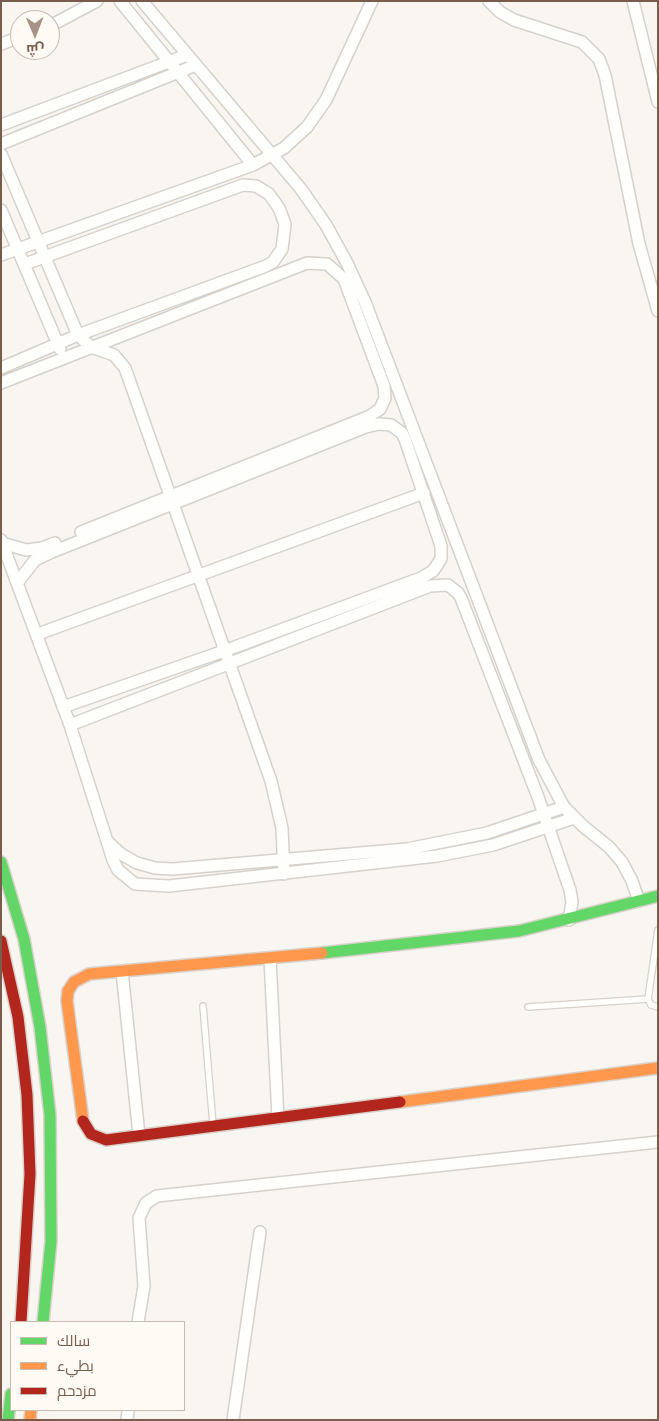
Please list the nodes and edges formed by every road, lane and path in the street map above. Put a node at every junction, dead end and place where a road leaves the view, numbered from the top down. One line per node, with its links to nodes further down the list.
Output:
1 (97, 1): 7 (street)
2 (120, 1): 9 (street)
3 (142, 1): 8 (street)
4 (372, 1): 16 (street)
5 (489, 1): 24 (street)
6 (634, 1): 12 (street)
7 (60, 21)
8 (187, 54): 9 (street); 10 (street)
9 (170, 62): 11 (street); 13 (street)
10 (196, 65): 11 (street); 16 (street)
11 (178, 73): 14 (street); 17 (street)
12 (658, 102)
13 (1, 125)
14 (1, 144)
15 (1, 154): 19 (street)
16 (272, 156): 17 (street); 41 (street)
17 (253, 165): 19 (street)
18 (1, 210): 20 (street)
19 (39, 242): 20 (street); 22 (street)
20 (19, 250): 21 (street); 23 (street)
21 (1, 255)
22 (45, 256): 23 (street); 25 (street); 25 (street)
23 (25, 264): 26 (street)
24 (658, 311)
25 (78, 334): 26 (street); 27 (street)
26 (57, 343): 28 (street); 29 (street)
27 (91, 347): 28 (street); 32 (street); 32 (street)
28 (63, 357): 30 (street)
29 (1, 368)
30 (1, 383)
31 (424, 493): 32 (street); 34 (street); 37 (street)
32 (172, 500): 33 (street); 34 (street); 35 (street)
33 (2, 542): 35 (street)
34 (198, 576): 36 (street); 37 (street)
35 (17, 583): 36 (street)
36 (38, 634): 39 (street)
37 (224, 651): 38 (street); 39 (street)
38 (229, 664): 40 (street); 42 (street); 46 (street)
39 (63, 707): 40 (street)
40 (70, 725): 45 (street)
41 (564, 807): 42 (street); 43 (street)
42 (544, 815): 44 (street); 46 (street)
43 (574, 818): 44 (street); 50 (street)
44 (549, 827): 48 (street); 51 (street)
45 (107, 841): 46 (street); 48 (street)
46 (284, 860): 48 (street)
47 (1, 862): 67 (street)
48 (284, 874)
49 (658, 896): 50 (street)
50 (638, 901): 51 (street)
51 (569, 920): 54 (street)
52 (658, 930): 56 (lane)
53 (1, 941): 66 (street)
54 (270, 959): 55 (street); 61 (street)
55 (122, 971): 63 (street); 63 (street)
56 (648, 999): 58 (lane); 59 (lane)
57 (203, 1006): 62 (lane)
58 (528, 1007)
59 (658, 1007)
60 (658, 1068): 61 (street)
61 (278, 1118): 62 (street)
62 (213, 1126): 63 (street)
63 (140, 1135)
64 (658, 1142): 68 (street)
65 (260, 1232): 71 (street)
66 (21, 1321)
67 (43, 1321)
68 (138, 1321)
69 (10, 1403): 70 (street)
70 (8, 1420)
71 (233, 1420)

